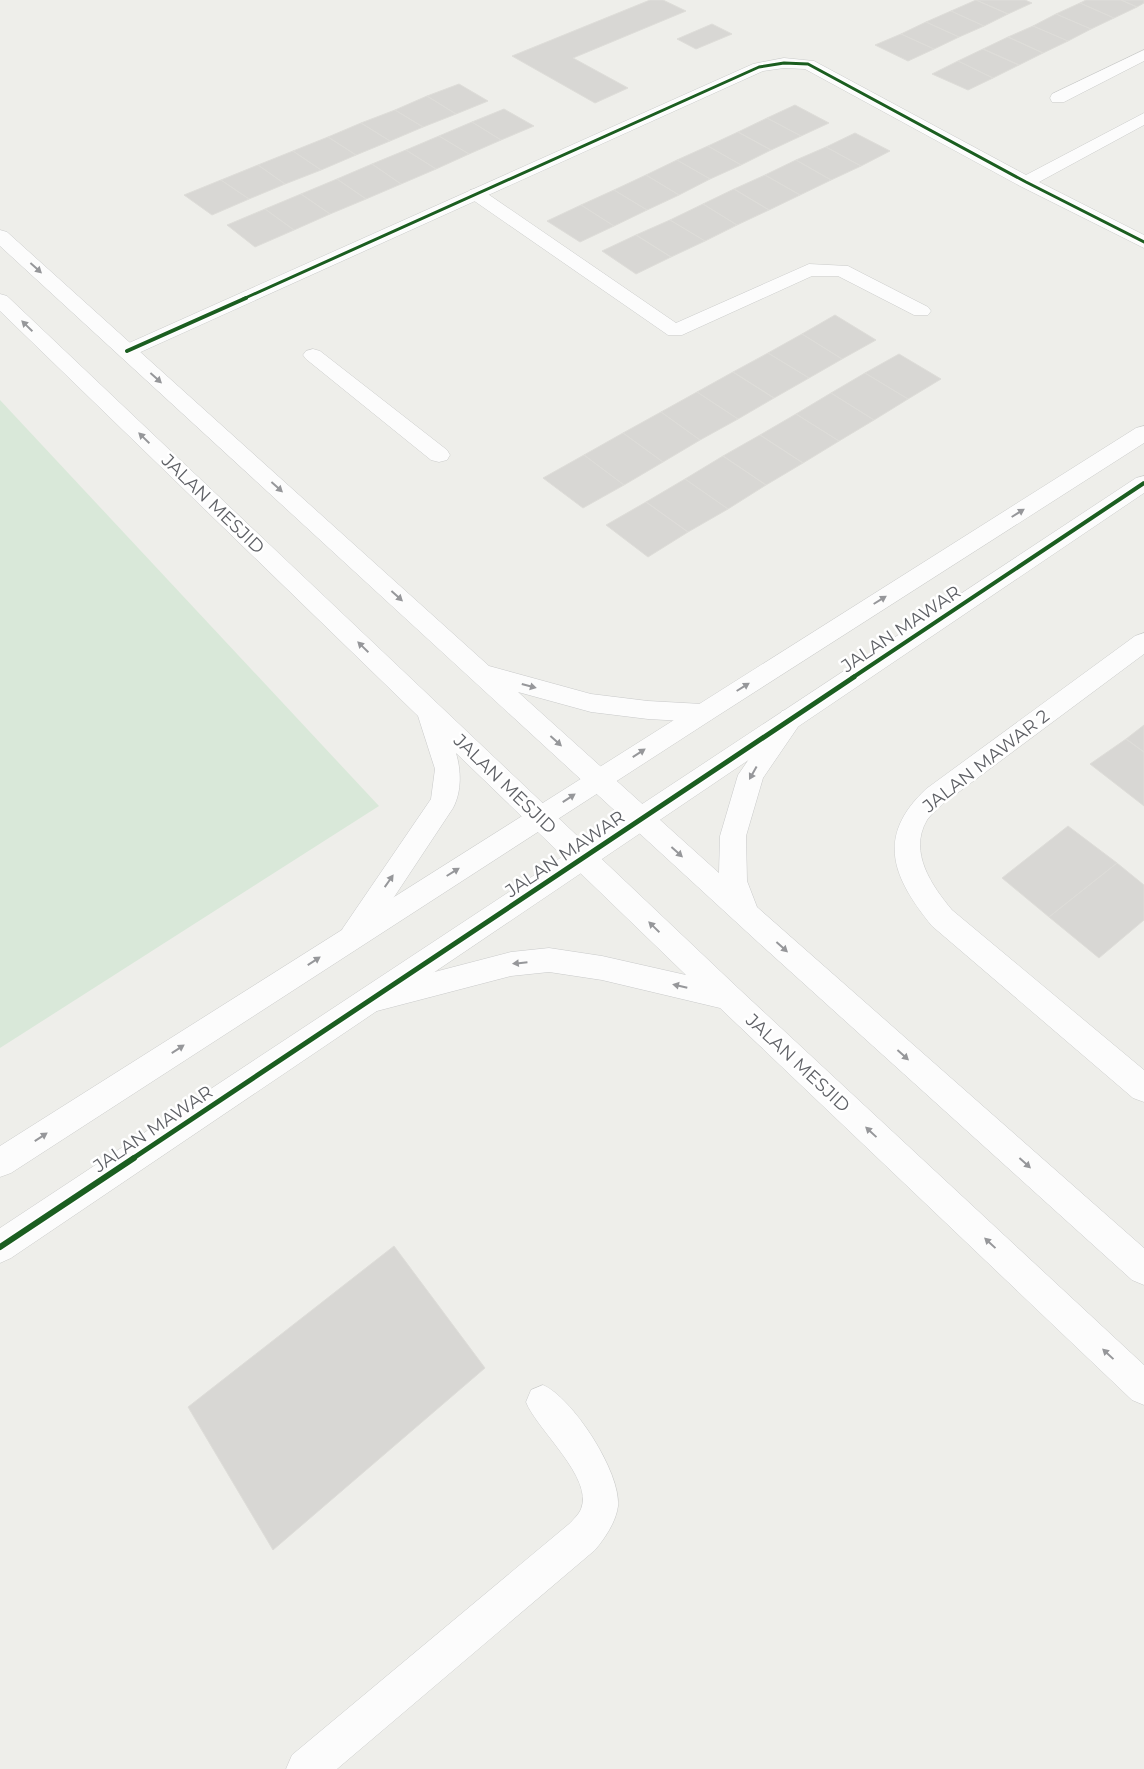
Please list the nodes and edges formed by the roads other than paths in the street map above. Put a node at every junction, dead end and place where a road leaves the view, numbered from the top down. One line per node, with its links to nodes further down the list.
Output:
1 (1144, 55): 2 (street)
2 (1058, 98)
3 (1144, 118): 4 (street)
4 (1026, 182): 5 (street); 7 (street)
5 (476, 194): 9 (street); 10 (street)
6 (0, 236): 10 (street, one-way to 10)
7 (1144, 242)
8 (0, 300): 17 (street, JALAN MESJID, one-way to 8)
9 (921, 311)
10 (127, 351): 16 (street, one-way to 16)
11 (313, 355): 13 (street)
12 (1144, 433): 18 (street, JALAN MAWAR, one-way to 12)
13 (439, 455)
14 (1144, 484): 19 (street, JALAN MAWAR)
15 (1144, 642): 28 (street, JALAN MAWAR 2)
16 (482, 673): 18 (street, one-way to 18); 20 (street, one-way to 20)
17 (398, 681): 21 (street, JALAN MESJID); 25 (street, one-way to 17)
18 (702, 713): 20 (street, JALAN MAWAR, one-way to 18)
19 (791, 718): 22 (street, JALAN MAWAR); 24 (street, one-way to 24)
20 (598, 779): 21 (street, JALAN MAWAR, one-way to 20); 22 (street)
21 (540, 817): 23 (street, JALAN MESJID); 25 (street, JALAN MAWAR, one-way to 21)
22 (641, 819): 23 (street, JALAN MAWAR); 24 (street, one-way to 24)
23 (583, 859): 26 (street, JALAN MESJID, one-way to 23); 27 (street, JALAN MAWAR)
24 (746, 914): 31 (street, one-way to 31)
25 (353, 936): 29 (street, JALAN MAWAR, one-way to 25)
26 (728, 998): 27 (street, one-way to 27); 32 (street, JALAN MESJID, one-way to 26)
27 (373, 1000): 30 (street, JALAN MAWAR)
28 (1144, 1088)
29 (0, 1163)
30 (0, 1247)
31 (1144, 1269)
32 (1144, 1388)
33 (543, 1402): 34 (street)
34 (306, 1769)

